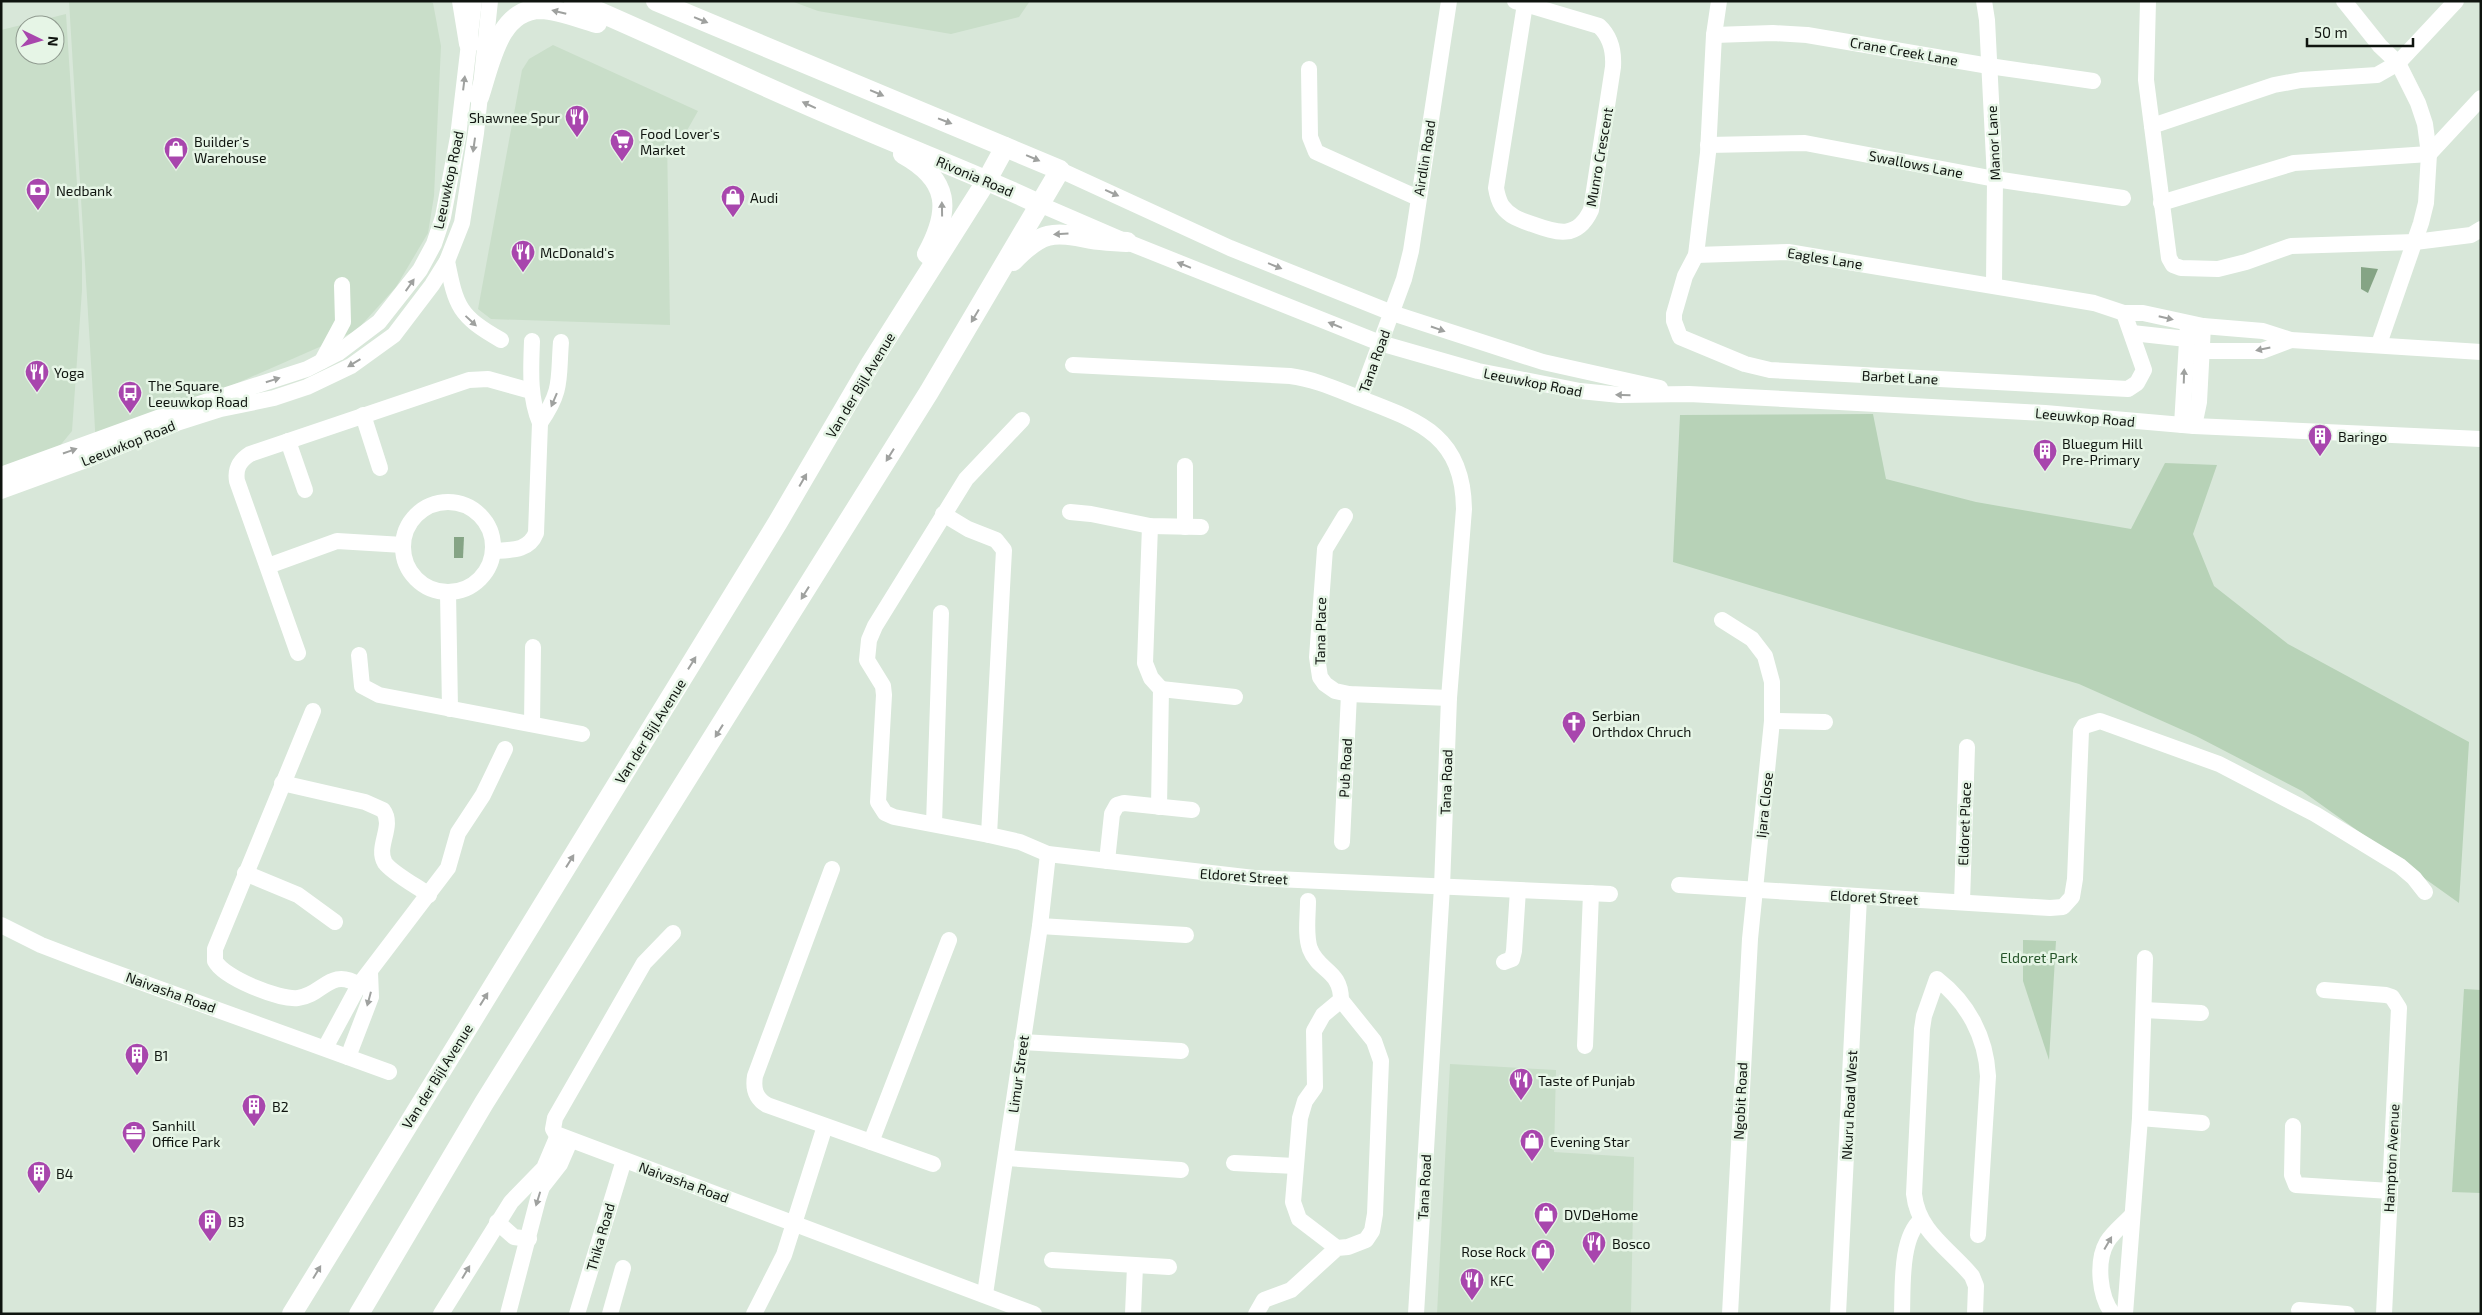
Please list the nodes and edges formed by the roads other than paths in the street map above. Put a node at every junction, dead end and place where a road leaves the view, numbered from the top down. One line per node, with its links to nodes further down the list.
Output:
1 (462, 1): 15 (main road)
2 (474, 1): 15 (street, Leeuwkop Road)
3 (490, 1): 20 (street, Leeuwkop Road)
4 (574, 1): 14 (main road, Rivonia Road)
5 (656, 1): 25 (main road, one-way to 25)
6 (1449, 1): 30 (street, Airdlin Road)
7 (1719, 1): 13 (street)
8 (1984, 1): 17 (street, Manor Lane)
9 (2148, 1): 23 (street)
10 (2344, 1): 16 (street)
11 (2456, 1): 16 (street)
12 (1520, 3): 12 (street, Munro Crescent)
13 (1714, 35): 17 (street, Crane Creek Lane); 24 (street)
14 (674, 43): 20 (main road, one-way to 20); 22 (main road, Rivonia Road, one-way to 14)
15 (469, 44): 54 (street, Leeuwkop Road, one-way to 15)
16 (2398, 62): 23 (street); 26 (street)
17 (1989, 66): 19 (street, Crane Creek Lane); 28 (street, Manor Lane)
18 (1309, 69): 30 (street)
19 (2093, 81)
20 (479, 97): 38 (street, Leeuwkop Road, one-way to 38)
21 (2481, 98): 26 (street)
22 (853, 125): 29 (main road, Rivonia Road); 55 (main road, one-way to 22)
23 (2152, 126): 32 (street)
24 (1708, 145): 28 (street, Swallows Lane); 37 (street)
25 (1005, 147): 27 (main road, one-way to 27); 29 (main road, Van der Bijl Avenue)
26 (2429, 154): 32 (street); 36 (street)
27 (1060, 170): 33 (main road); 42 (street, one-way to 42)
28 (1995, 178): 31 (street, Swallows Lane); 41 (street, Manor Lane)
29 (988, 180): 33 (main road, Rivonia Road); 55 (main road, Van der Bijl Avenue)
30 (1418, 198): 42 (street, Airdlin Road)
31 (2122, 198)
32 (2161, 203): 36 (street)
33 (1039, 204): 35 (street, Rivonia Road); 39 (main road)
34 (2481, 229): 36 (street)
35 (1126, 242): 39 (main road, one-way to 39); 50 (street, Rivonia Road, one-way to 35)
36 (2415, 242): 51 (street)
37 (1696, 255): 41 (street, Eagles Lane); 45 (street, Barbet Lane)
38 (447, 261): 46 (street, one-way to 46); 70 (street, Leeuwkop Road, one-way to 70)
39 (1000, 274): 166 (main road, one-way to 166)
40 (342, 285): 54 (street)
41 (1994, 285): 43 (street, Eagles Lane)
42 (1392, 313): 50 (street, Tana Road); 58 (street, Leeuwkop Road, one-way to 58)
43 (2124, 314): 44 (street, Eagles Lane, one-way to 44); 45 (street, Barbet Lane)
44 (2193, 329): 45 (street); 47 (street); 52 (street); 63 (street, one-way to 44)
45 (2132, 333)
46 (501, 340)
47 (2291, 340): 51 (street); 52 (street, one-way to 52)
48 (532, 341): 57 (street)
49 (560, 342): 62 (street, one-way to 62)
50 (1380, 343): 58 (street, Leeuwkop Road, one-way to 50); 59 (street, Tana Road)
51 (2379, 344): 53 (street)
52 (2202, 351): 63 (street)
53 (2481, 352)
54 (321, 363): 68 (street, Leeuwkop Road, one-way to 54)
55 (871, 363): 165 (main road, Van der Bijl Avenue, one-way to 55)
56 (1073, 365): 59 (street)
57 (531, 391): 60 (street); 62 (street)
58 (1689, 394): 63 (street, Leeuwkop Road)
59 (1360, 398): 87 (street, Tana Road)
60 (363, 415): 65 (street); 67 (street)
61 (1022, 420): 72 (street)
62 (540, 423): 76 (street)
63 (2188, 425): 64 (street, Leeuwkop Road)
64 (2481, 439)
65 (288, 441): 69 (street); 77 (street)
66 (1185, 466): 74 (street)
67 (380, 468)
68 (1, 475)
69 (305, 490)
70 (1, 492)
71 (1070, 512): 74 (street)
72 (943, 514): 99 (street, Eldoret Street); 100 (street)
73 (1345, 516): 85 (street, Tana Place)
74 (1150, 526): 84 (street)
75 (403, 545): 76 (street); 77 (street); 78 (street)
76 (494, 551): 78 (street)
77 (268, 566): 82 (street)
78 (448, 592): 88 (street)
79 (941, 613): 99 (street)
80 (1722, 620): 90 (street, Ijara Close)
81 (533, 647): 92 (street)
82 (298, 653)
83 (359, 655): 88 (street)
84 (1161, 689): 86 (street); 97 (street)
85 (1349, 694): 87 (street, Tana Place); 101 (street, Pub Road)
86 (1235, 697)
87 (1449, 698): 107 (street, Tana Road)
88 (450, 709): 92 (street)
89 (313, 711): 96 (street)
90 (1772, 721): 91 (street); 108 (street, Ijara Close)
91 (1825, 722)
92 (532, 724): 93 (street)
93 (582, 734)
94 (1967, 747): 116 (street, Eldoret Place)
95 (506, 749): 112 (street)
96 (282, 783): 105 (street); 112 (street)
97 (1159, 807): 98 (street); 103 (street)
98 (1192, 810)
99 (934, 824): 100 (street, Eldoret Street)
100 (989, 835): 102 (street, Eldoret Street)
101 (1342, 842)
102 (1048, 854): 103 (street, Eldoret Street); 119 (street, Limur Street)
103 (1107, 861): 107 (street, Eldoret Street)
104 (832, 869): 139 (street)
105 (245, 873): 117 (street); 126 (street)
106 (1679, 885): 108 (street, Eldoret Street)
107 (1442, 887): 109 (street, Eldoret Street); 173 (street, Tana Road)
108 (1755, 888): 114 (street, Eldoret Street); 174 (street, Ngobit Road)
109 (1518, 890): 111 (street, Eldoret Street); 124 (street)
110 (2425, 892): 116 (street, Eldoret Street)
111 (1591, 893): 113 (street, Eldoret Street); 132 (street)
112 (430, 894): 125 (street)
113 (1610, 894)
114 (1859, 897): 116 (street, Eldoret Street); 175 (street, Nkuru Road West)
115 (1308, 901): 128 (street)
116 (1962, 902)
117 (335, 922)
118 (1, 926): 133 (street, Naivasha Road)
119 (1040, 926): 121 (street); 131 (street, Limur Street)
120 (673, 933): 141 (street)
121 (1186, 935)
122 (949, 940): 142 (street)
123 (2145, 958): 129 (street)
124 (1504, 962)
125 (370, 972): 126 (street); 135 (street, one-way to 135)
126 (359, 985): 133 (street)
127 (2324, 990): 149 (street, Hampton Avenue)
128 (1341, 1000): 147 (street); 156 (street)
129 (2144, 1010): 130 (street); 137 (street)
130 (2201, 1013)
131 (1022, 1042): 134 (street); 143 (street, Limur Street)
132 (1585, 1046)
133 (325, 1048): 135 (street, Naivasha Road)
134 (1181, 1051)
135 (345, 1056): 136 (street, Naivasha Road)
136 (389, 1072)
137 (2140, 1118): 138 (street); 150 (street)
138 (2202, 1123)
139 (825, 1126): 142 (street); 153 (street)
140 (2293, 1126): 149 (street)
141 (564, 1138): 144 (street, Naivasha Road); 152 (street); 155 (street, one-way to 155)
142 (871, 1142): 146 (street)
143 (1006, 1158): 148 (street); 161 (street, Limur Street)
144 (624, 1160): 153 (street, Naivasha Road); 169 (street, Thika Road)
145 (1234, 1163): 147 (street)
146 (933, 1164)
147 (1295, 1166): 156 (street)
148 (1181, 1170)
149 (2390, 1190): 181 (street, Hampton Avenue)
150 (2132, 1215): 178 (street, one-way to 150); 179 (street)
151 (1921, 1220): 154 (street); 176 (street); 177 (street)
152 (497, 1222): 155 (street); 167 (street, one-way to 152)
153 (794, 1222): 161 (street, Naivasha Road); 170 (street)
154 (1978, 1235)
155 (529, 1239): 168 (street)
156 (1337, 1248): 172 (street)
157 (1052, 1260): 158 (street)
158 (1135, 1266): 159 (street); 171 (street)
159 (1169, 1267)
160 (622, 1268): 164 (street)
161 (985, 1294): 163 (street, Naivasha Road)
162 (2298, 1310): 180 (street)
163 (1026, 1312)
164 (615, 1313)
165 (292, 1314)
166 (359, 1314)
167 (441, 1314)
168 (508, 1314)
169 (577, 1314)
170 (754, 1314)
171 (1133, 1314)
172 (1256, 1314)
173 (1416, 1314)
174 (1730, 1314)
175 (1838, 1314)
176 (1902, 1314)
177 (1975, 1314)
178 (2113, 1314)
179 (2125, 1314)
180 (2347, 1314)
181 (2384, 1314)

